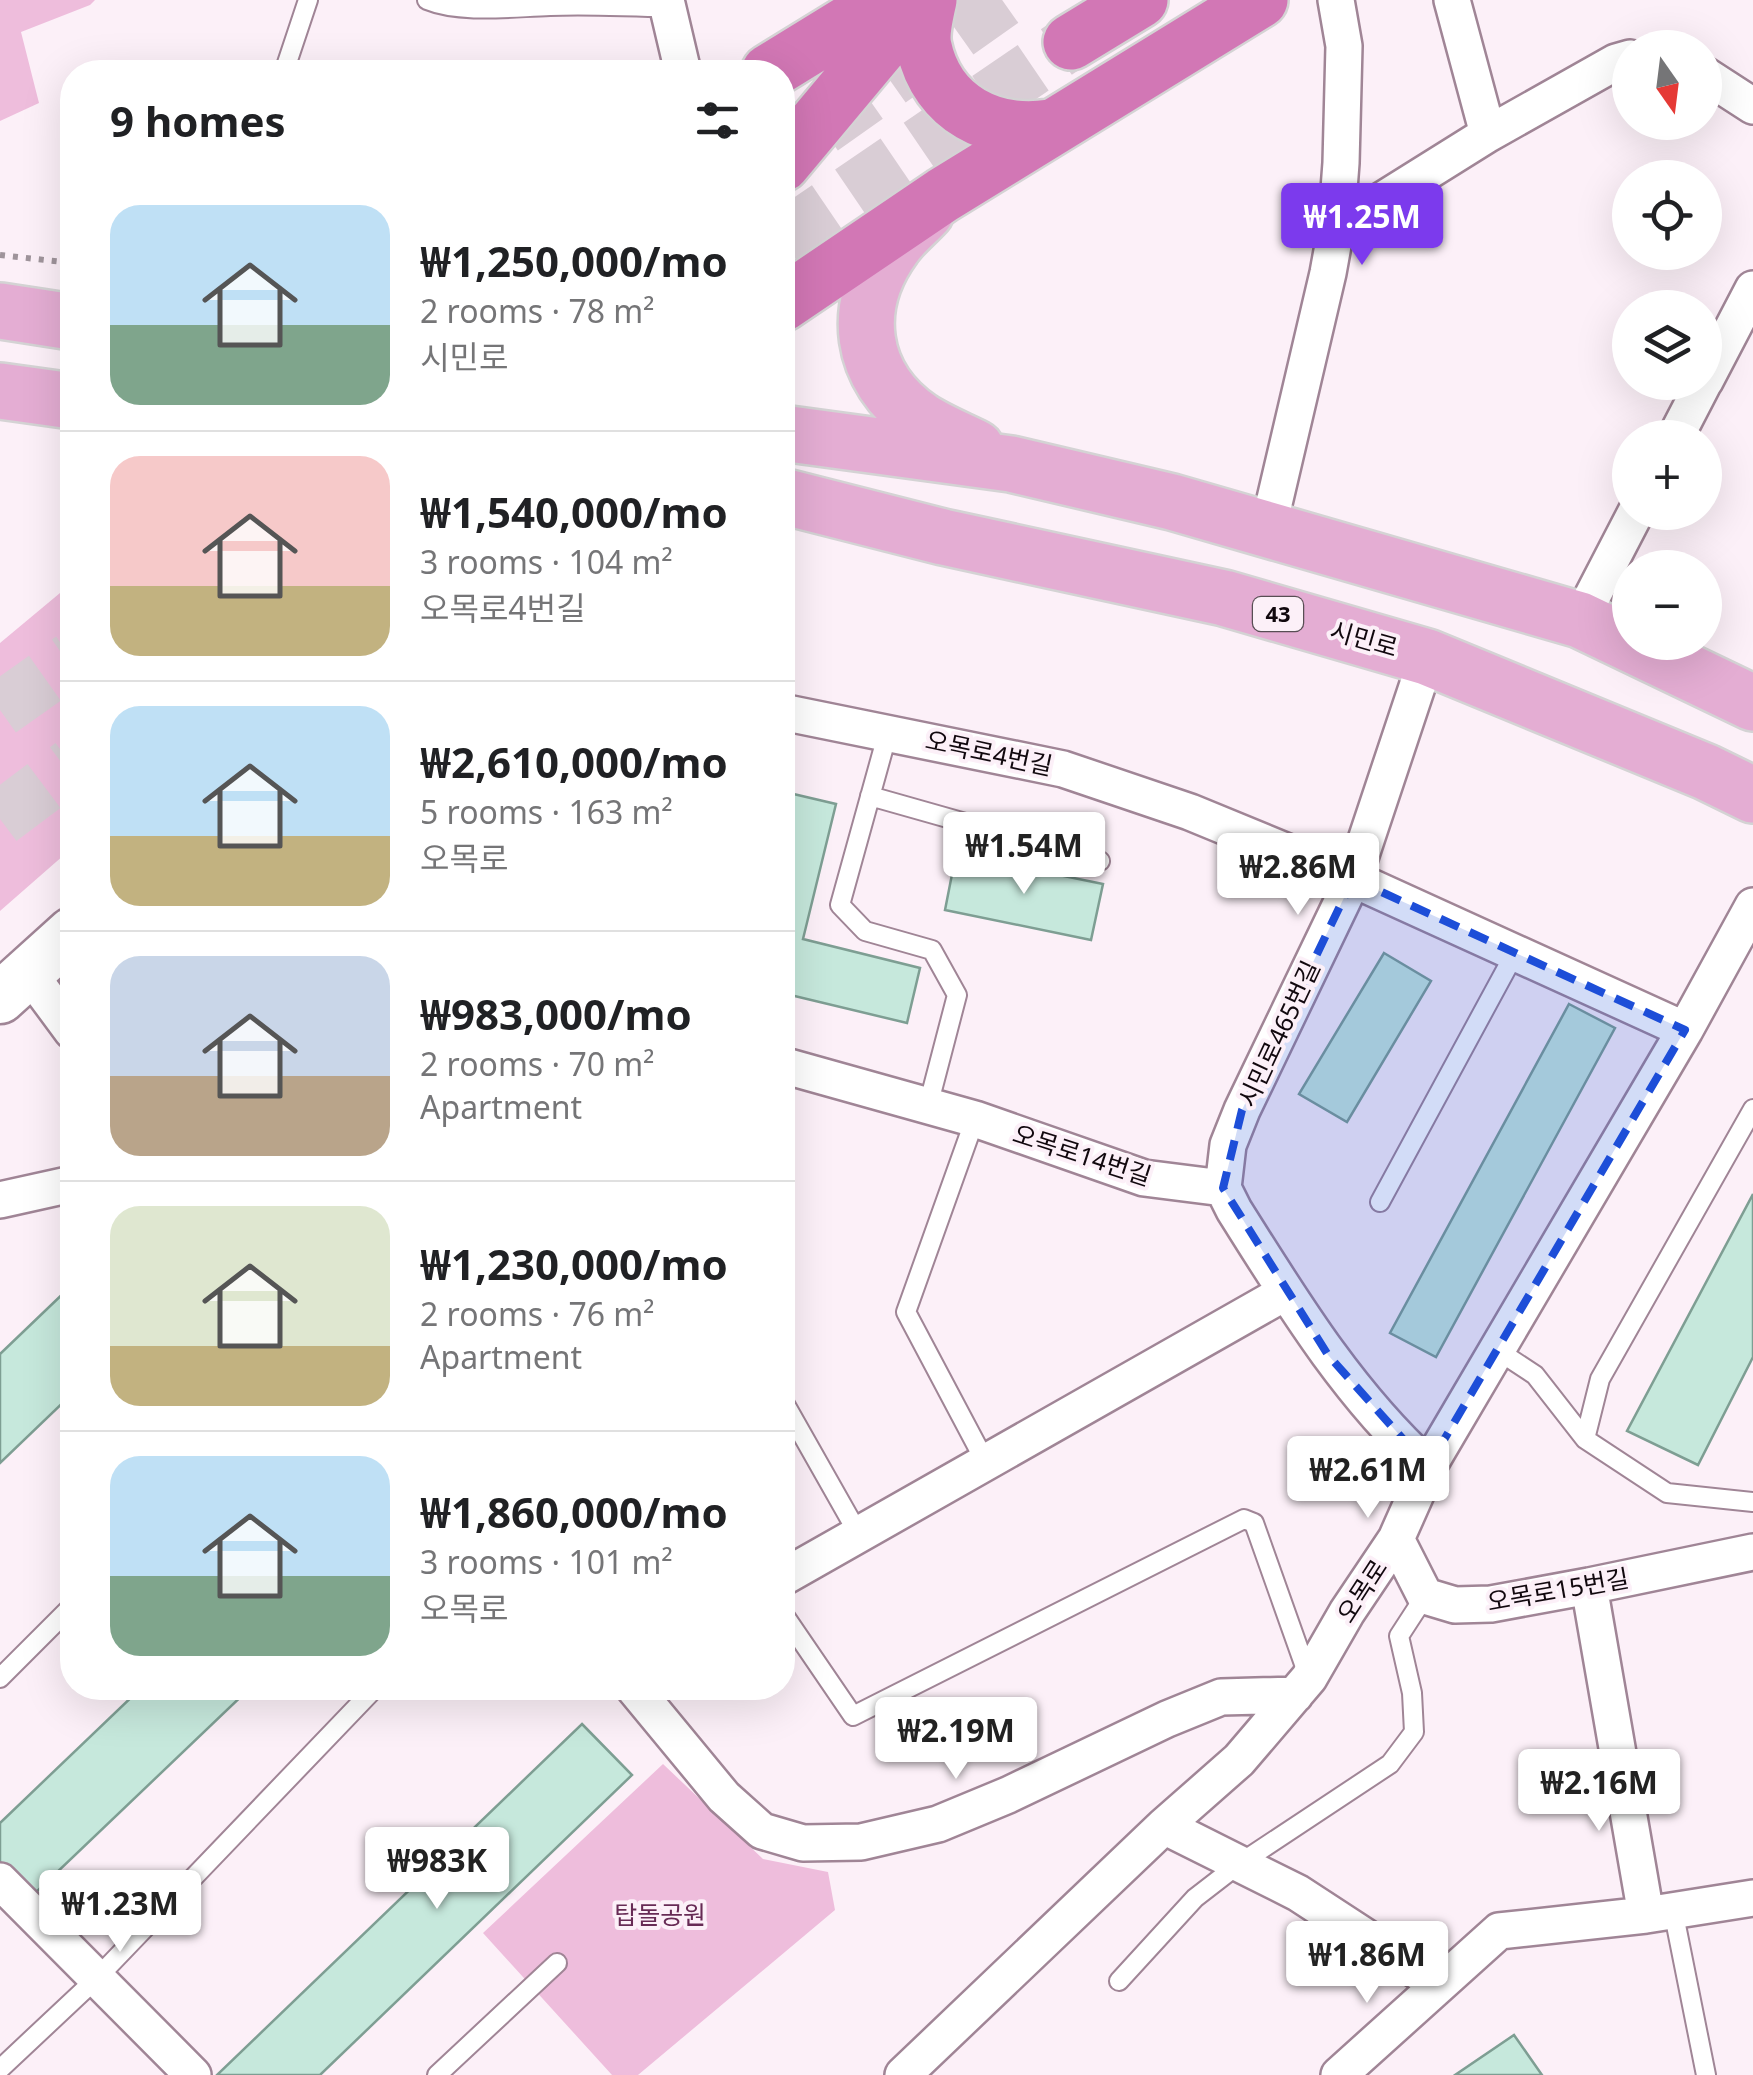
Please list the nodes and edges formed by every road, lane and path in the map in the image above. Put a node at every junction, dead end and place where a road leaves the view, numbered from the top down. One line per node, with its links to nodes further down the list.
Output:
1 (308, 0): 12 (lane)
2 (427, 0): 10 (lane)
3 (886, 0): 14 (highway)
4 (919, 0): 20 (highway)
5 (930, 0): 18 (highway)
6 (1140, 0): 11 (highway)
7 (1260, 0): 18 (highway)
8 (1336, 0): 22 (street)
9 (1452, 0): 19 (street)
10 (666, 4): 13 (street)
11 (1071, 42)
12 (288, 60)
13 (680, 60)
14 (788, 60)
15 (1612, 64): 19 (street)
16 (1722, 85): 17 (street)
17 (1753, 106)
18 (1051, 127): 21 (highway)
19 (1488, 134): 22 (street)
20 (795, 148)
21 (943, 195): 26 (highway); 33 (main road)
22 (1336, 229): 35 (street)
23 (0, 255): 24 (path)
24 (60, 261)
25 (1753, 288): 29 (street)
26 (795, 295)
27 (0, 311): 28 (main road)
28 (60, 320)
29 (1722, 347)
30 (0, 391): 31 (main road)
31 (60, 399)
32 (795, 435): 33 (main road)
33 (1011, 464): 35 (main road)
34 (795, 499): 38 (main road, 시민로 / 43)
35 (1268, 529): 37 (main road)
36 (1627, 530): 37 (street)
37 (1580, 620): 39 (main road)
38 (1426, 657): 43 (main road, 시민로 / 43); 45 (street, 시민로465번길)
39 (1753, 703)
40 (795, 714): 41 (street, 오목로4번길)
41 (888, 732): 42 (lane); 45 (street, 오목로4번길)
42 (870, 796): 44 (lane); 53 (lane)
43 (1753, 796)
44 (1100, 861)
45 (1353, 879): 48 (street, 오목로4번길); 57 (street, 시민로465번길)
46 (1753, 906): 51 (street, 오목로)
47 (60, 945): 49 (main road)
48 (1515, 953): 51 (street, 오목로4번길); 59 (lane)
49 (14, 986): 50 (street)
50 (60, 1022)
51 (1685, 1030): 61 (street, 오목로)
52 (795, 1068): 53 (street, 오목로14번길)
53 (928, 1106): 55 (street, 오목로14번길)
54 (1753, 1109): 63 (lane)
55 (974, 1119): 57 (street, 오목로14번길); 64 (lane)
56 (60, 1187): 58 (street)
57 (1223, 1188): 60 (street)
58 (0, 1200)
59 (1380, 1202)
60 (1286, 1292): 64 (street); 65 (street)
61 (1498, 1350): 63 (lane); 65 (street, 오목로)
62 (795, 1422): 67 (lane)
63 (1585, 1439): 66 (lane)
64 (986, 1463): 67 (street)
65 (1428, 1467): 68 (street, 오목로)
66 (1753, 1502)
67 (859, 1535): 70 (street)
68 (1396, 1539): 72 (street); 76 (street, 오목로)
69 (1753, 1552): 71 (street, 오목로15번길)
70 (795, 1571)
71 (1589, 1586): 72 (street, 오목로15번길); 83 (street)
72 (1424, 1596): 80 (lane)
73 (60, 1618): 75 (lane)
74 (795, 1631): 76 (lane)
75 (0, 1678)
76 (1302, 1687): 78 (street); 79 (street, 오목로)
77 (364, 1700): 85 (lane)
78 (644, 1700)
79 (1164, 1826): 80 (street); 91 (street, 오목로)
80 (1239, 1864): 86 (lane); 87 (street)
81 (0, 1881): 85 (street)
82 (1753, 1898): 83 (street)
83 (1660, 1912): 87 (street); 93 (lane)
84 (557, 1963): 90 (lane)
85 (97, 1978): 88 (lane); 89 (street)
86 (1120, 1982)
87 (1439, 1985): 92 (street)
88 (0, 2069)
89 (193, 2075)
90 (436, 2075)
91 (903, 2075)
92 (1339, 2075)
93 (1706, 2075)

